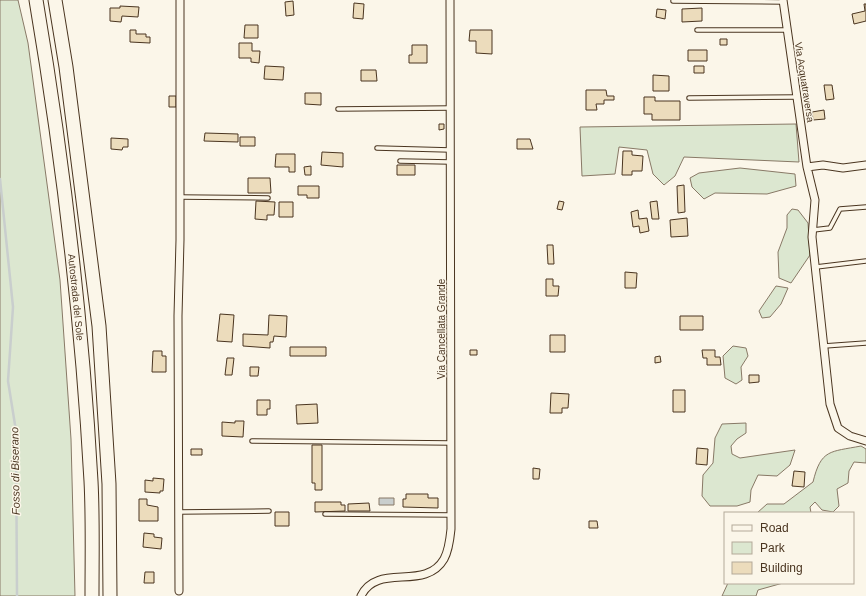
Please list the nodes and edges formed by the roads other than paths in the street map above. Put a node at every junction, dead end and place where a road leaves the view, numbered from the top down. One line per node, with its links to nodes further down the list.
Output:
1 (36, 0): 35 (highway, Autostrada del Sole)
2 (55, 0): 36 (highway, Autostrada del Sole)
3 (180, 0): 19 (street)
4 (450, 0): 11 (street, Via Cancellata Grande)
5 (673, 1): 6 (lane)
6 (783, 1): 8 (street, Via Acquatraversa)
7 (697, 30): 8 (lane)
8 (787, 30): 9 (street, Via Acquatraversa)
9 (797, 97): 10 (lane); 18 (street, Via Acquatraversa)
10 (689, 98)
11 (450, 108): 12 (lane); 14 (street, Via Cancellata Grande)
12 (338, 109)
13 (377, 148): 14 (lane)
14 (450, 150): 16 (street, Via Cancellata Grande)
15 (400, 161): 16 (lane)
16 (450, 162): 29 (street, Via Cancellata Grande)
17 (866, 165): 18 (street)
18 (807, 167): 22 (street, Via Acquatraversa)
19 (180, 197): 20 (lane); 31 (street)
20 (268, 198)
21 (866, 207): 22 (lane)
22 (812, 230): 24 (street, Via Acquatraversa)
23 (866, 262): 24 (lane)
24 (816, 267): 26 (street, Via Acquatraversa)
25 (866, 343): 26 (lane)
26 (824, 346): 28 (street, Via Acquatraversa)
27 (252, 441): 29 (lane)
28 (866, 441)
29 (451, 443): 33 (street, Via Cancellata Grande)
30 (269, 511): 31 (lane)
31 (179, 512): 34 (street)
32 (325, 514): 33 (lane)
33 (451, 515): 37 (street, Via Cancellata Grande)
34 (179, 591)
35 (92, 596)
36 (110, 596)
37 (361, 596)

